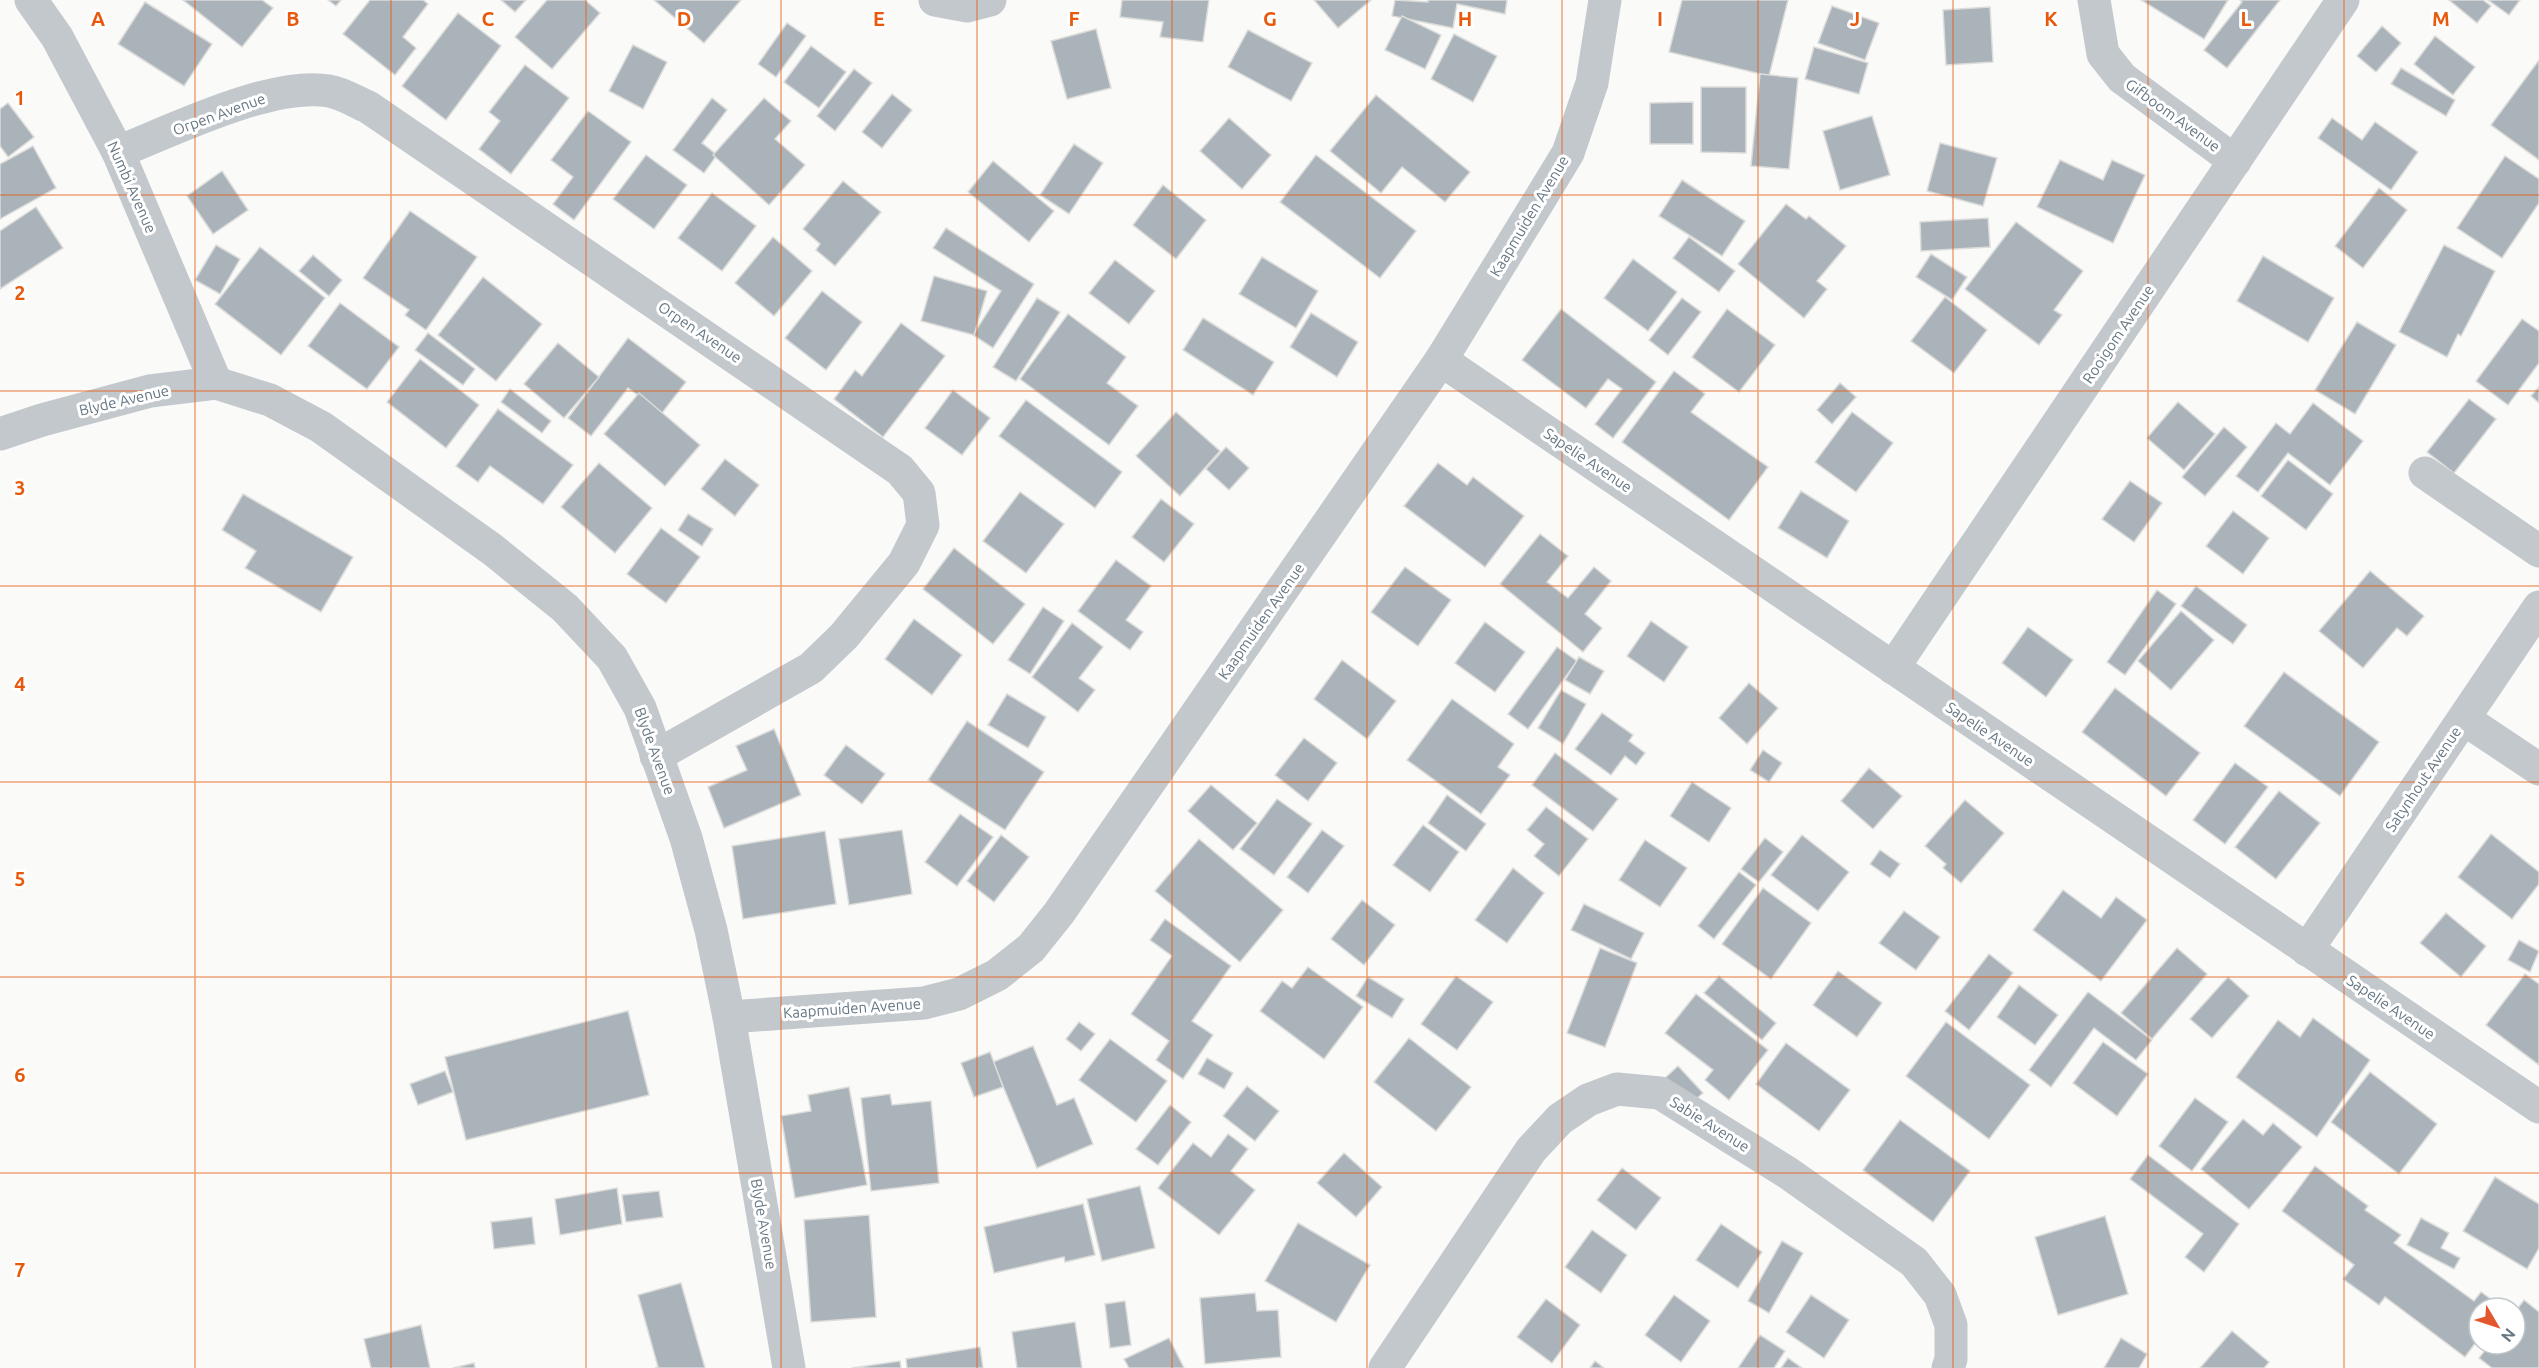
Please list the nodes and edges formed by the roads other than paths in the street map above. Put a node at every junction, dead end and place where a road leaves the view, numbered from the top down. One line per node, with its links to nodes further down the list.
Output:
1 (31, 0): 7 (street, Numbi Avenue)
2 (935, 0): 3 (street)
3 (990, 0)
4 (1605, 0): 9 (street, Kaapmuiden Avenue)
5 (2094, 0): 8 (street, Gifboom Avenue)
6 (2343, 0): 8 (street, Rooigom Avenue)
7 (118, 152): 10 (street, Numbi Avenue); 17 (street, Orpen Avenue)
8 (2235, 161): 15 (street, Rooigom Avenue)
9 (1441, 360): 15 (street, Sapelie Avenue); 20 (street, Kaapmuiden Avenue)
10 (216, 383): 11 (street, Blyde Avenue); 17 (street, Blyde Avenue)
11 (0, 434)
12 (2425, 473): 13 (street)
13 (2539, 550)
14 (2539, 607): 16 (street, Satynhout Avenue)
15 (1893, 668): 19 (street, Sapelie Avenue)
16 (2464, 719): 18 (street); 19 (street, Satynhout Avenue)
17 (657, 756): 20 (street, Blyde Avenue)
18 (2539, 769)
19 (2307, 950): 21 (street, Sapelie Avenue)
20 (729, 1017): 22 (street, Blyde Avenue)
21 (2539, 1107)
22 (789, 1368)
23 (1385, 1368): 24 (street, Sabie Avenue)
24 (1947, 1368)

